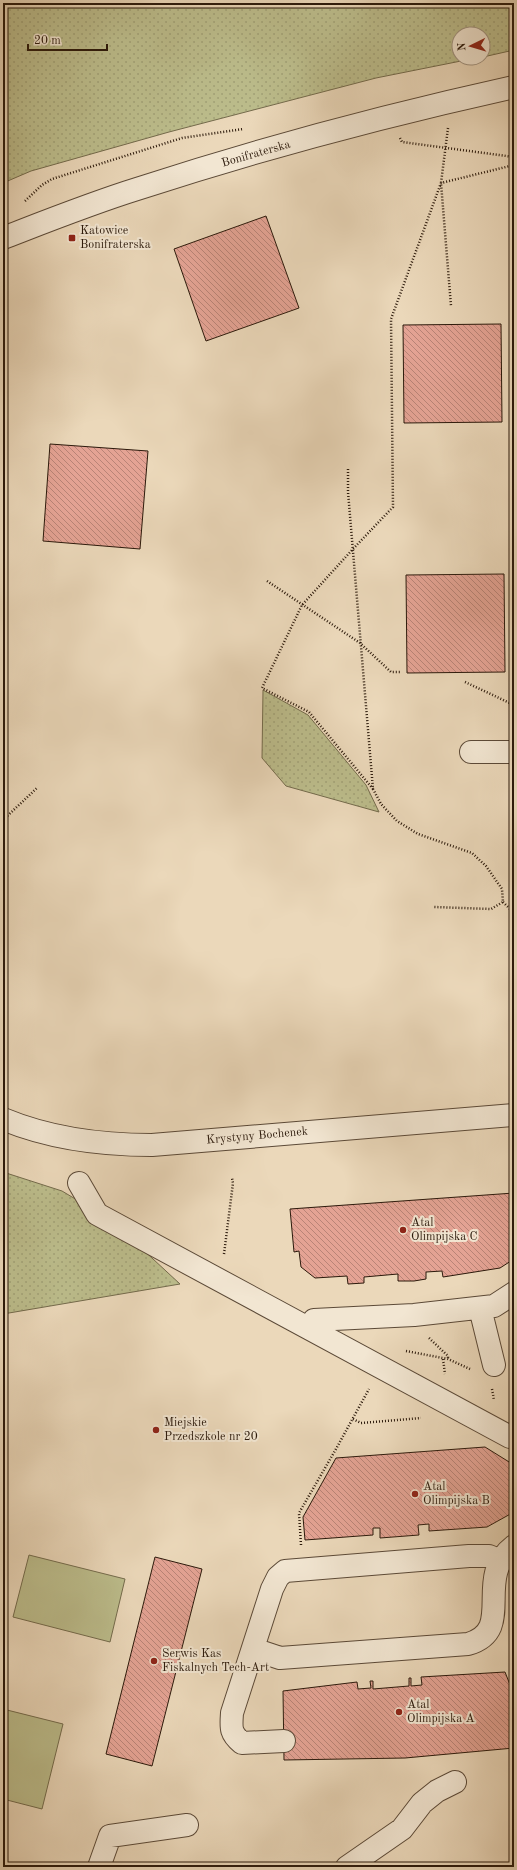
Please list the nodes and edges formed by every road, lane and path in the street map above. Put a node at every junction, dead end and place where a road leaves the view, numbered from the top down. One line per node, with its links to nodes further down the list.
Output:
1 (514, 87): 8 (street, Bonifraterska)
2 (448, 123): 4 (path)
3 (398, 136): 4 (path)
4 (445, 148): 5 (path); 7 (path)
5 (514, 157)
6 (514, 165): 7 (path)
7 (441, 183): 9 (path); 11 (path)
8 (3, 238)
9 (451, 306)
10 (348, 469): 11 (path)
11 (353, 549): 13 (path); 14 (path)
12 (267, 581): 13 (path)
13 (302, 605): 14 (path); 21 (path)
14 (360, 643): 15 (path); 21 (path)
15 (400, 672)
16 (465, 682): 17 (path)
17 (514, 705)
18 (471, 752): 19 (street)
19 (514, 752)
20 (37, 788): 22 (path)
21 (373, 789): 23 (path)
22 (3, 820)
23 (503, 902): 24 (path); 25 (path)
24 (434, 907)
25 (514, 913)
26 (514, 1114): 27 (street, Krystyny Bochenek)
27 (3, 1119)
28 (232, 1178): 30 (path)
29 (79, 1183): 30 (street)
30 (217, 1279): 33 (street)
31 (514, 1293): 32 (street)
32 (480, 1308): 33 (street); 36 (street)
33 (309, 1328): 35 (street)
34 (401, 1350): 36 (path)
35 (381, 1367): 38 (path); 39 (street)
36 (487, 1374): 39 (path)
37 (422, 1418): 38 (path)
38 (353, 1419): 41 (path)
39 (503, 1433)
40 (507, 1553): 41 (street); 42 (street)
41 (302, 1569): 42 (street)
42 (253, 1649): 43 (street)
43 (284, 1740)
44 (455, 1782): 47 (street)
45 (187, 1825): 46 (street)
46 (100, 1867)
47 (347, 1867)

